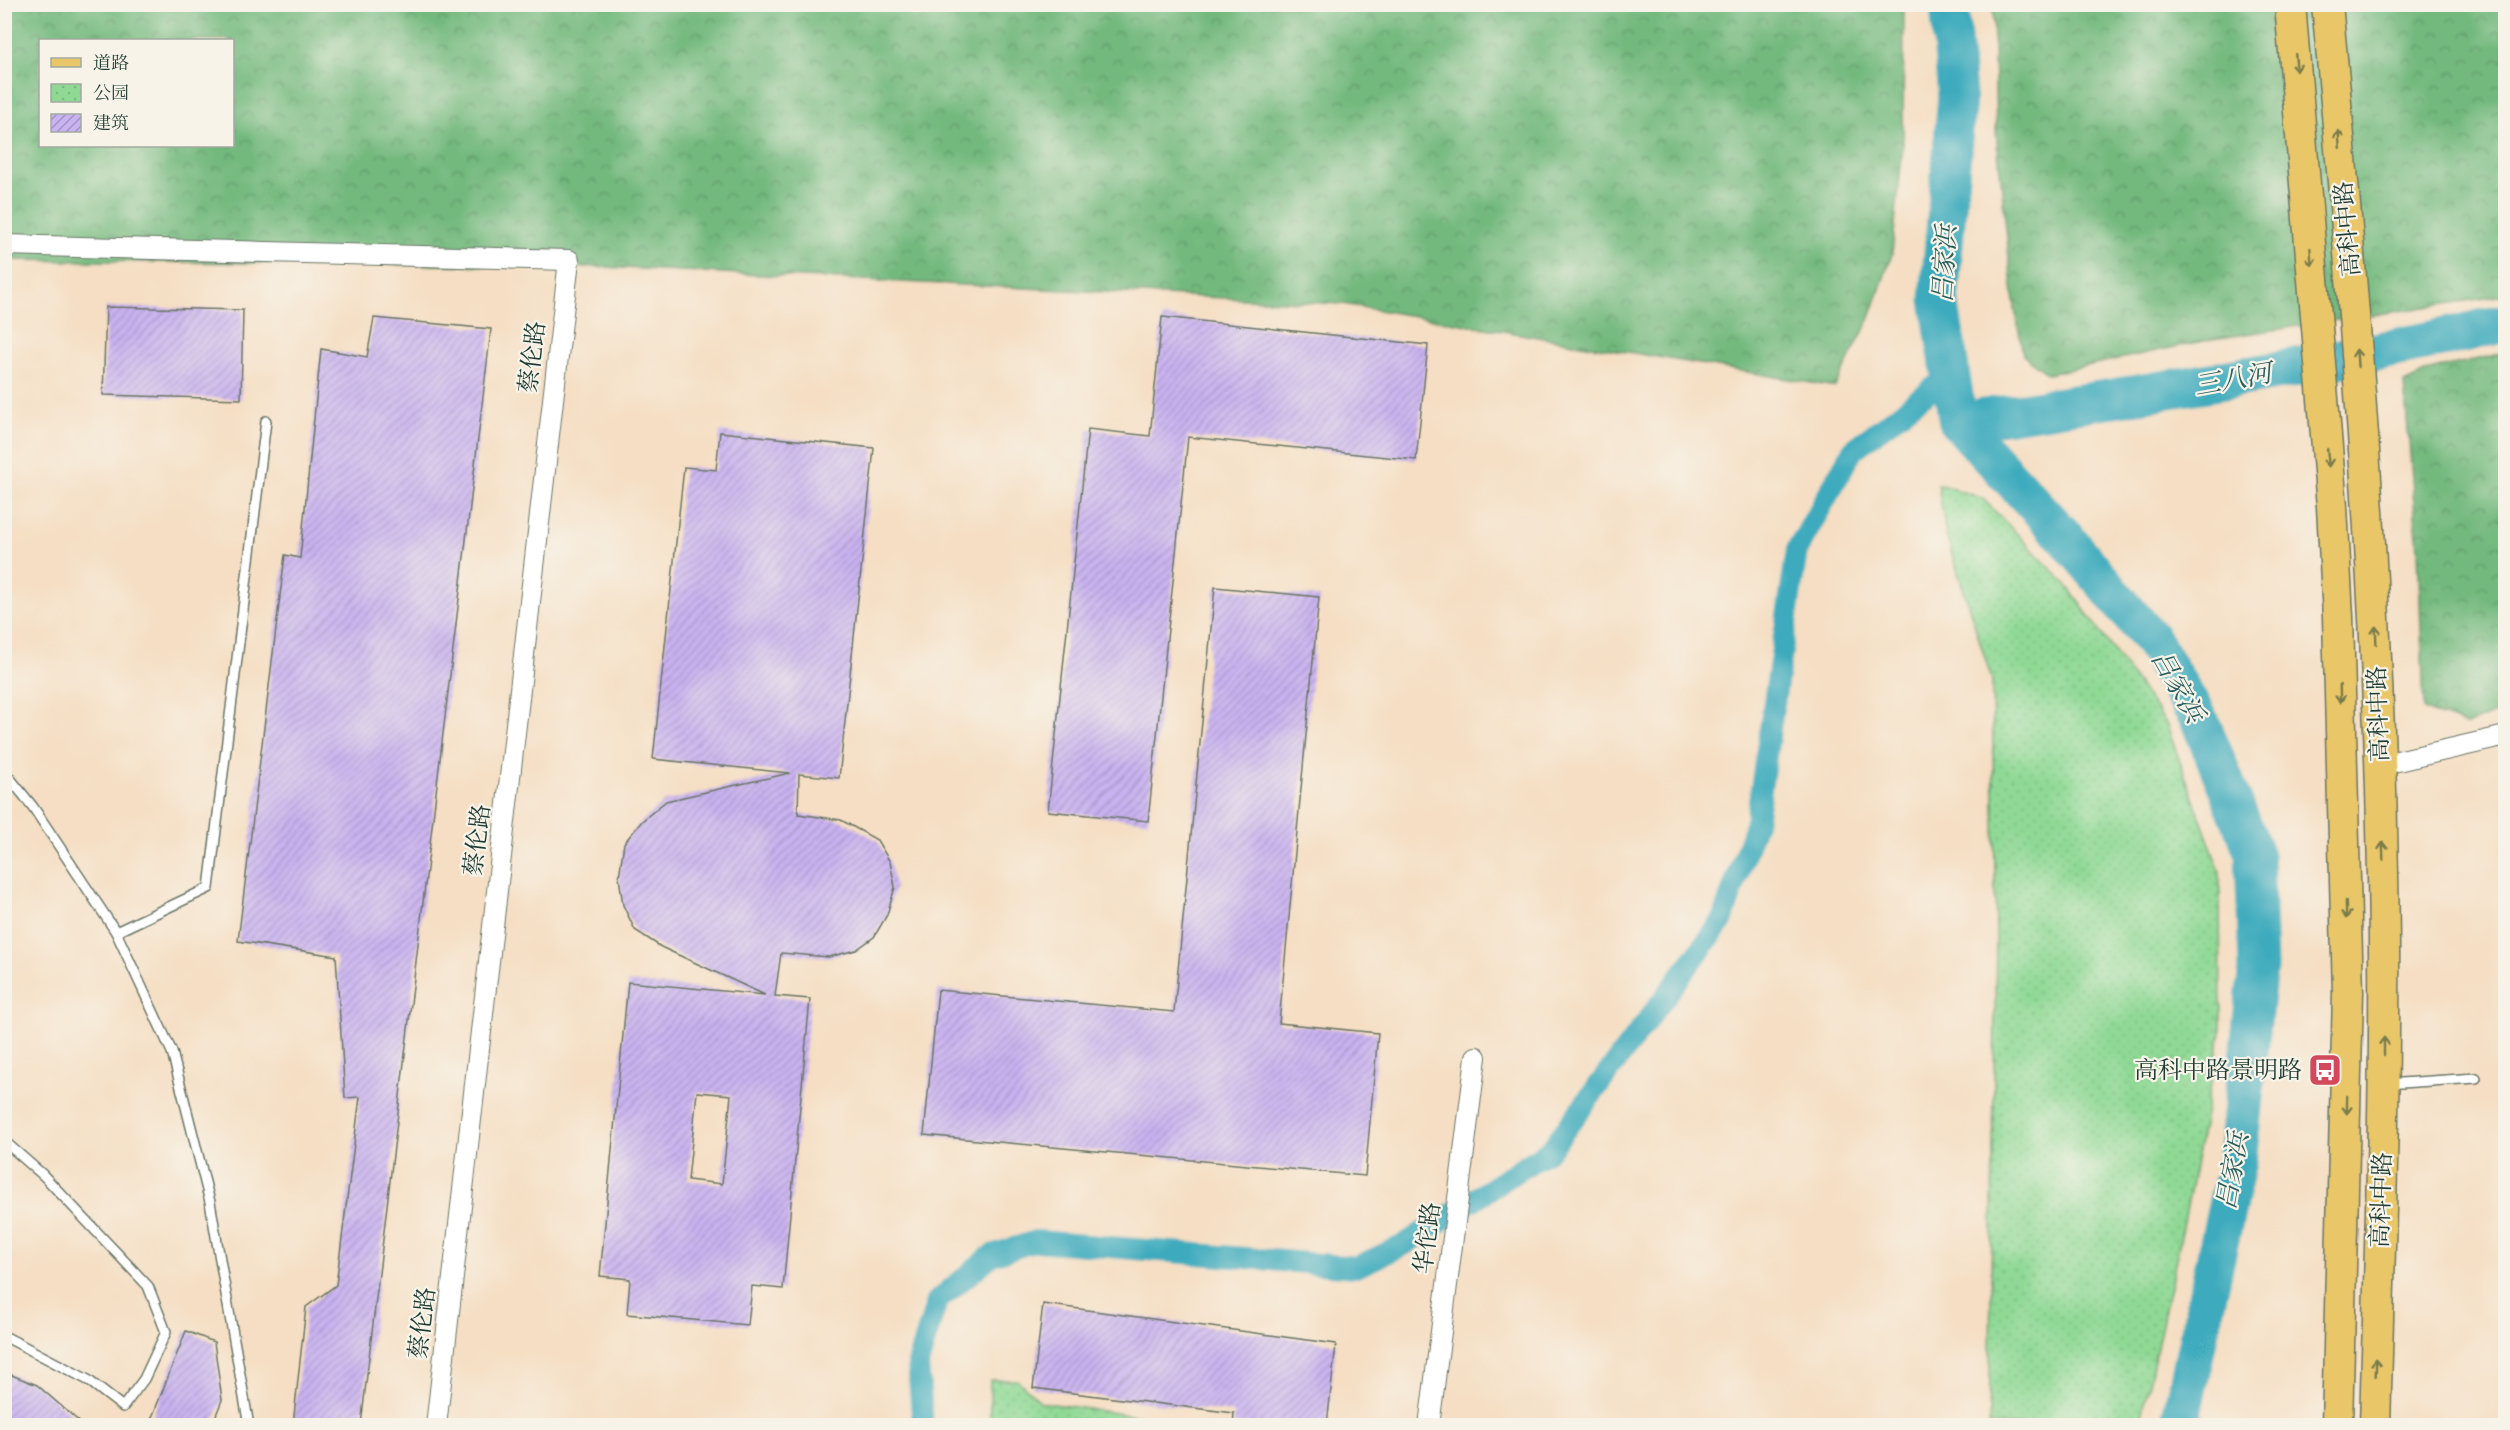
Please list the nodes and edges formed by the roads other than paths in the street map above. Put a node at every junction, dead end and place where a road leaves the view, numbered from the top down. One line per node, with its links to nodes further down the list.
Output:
1 (2290, 4): 17 (main road, 高科中路, one-way to 17)
2 (2327, 6): 6 (main road, 高科中路, one-way to 2)
3 (4, 245): 15 (street, 蔡伦路)
4 (266, 421): 8 (lane)
5 (2505, 736): 6 (street)
6 (2380, 765): 11 (main road, 高科中路, one-way to 6)
7 (4, 771): 8 (lane)
8 (116, 932): 14 (lane)
9 (1476, 1057): 16 (street, 华佗路)
10 (2476, 1078): 11 (lane)
11 (2384, 1084): 18 (main road, 高科中路, one-way to 11)
12 (4, 1141): 13 (lane)
13 (4, 1336)
14 (249, 1425)
15 (436, 1425)
16 (1429, 1425)
17 (2337, 1425)
18 (2374, 1425)

